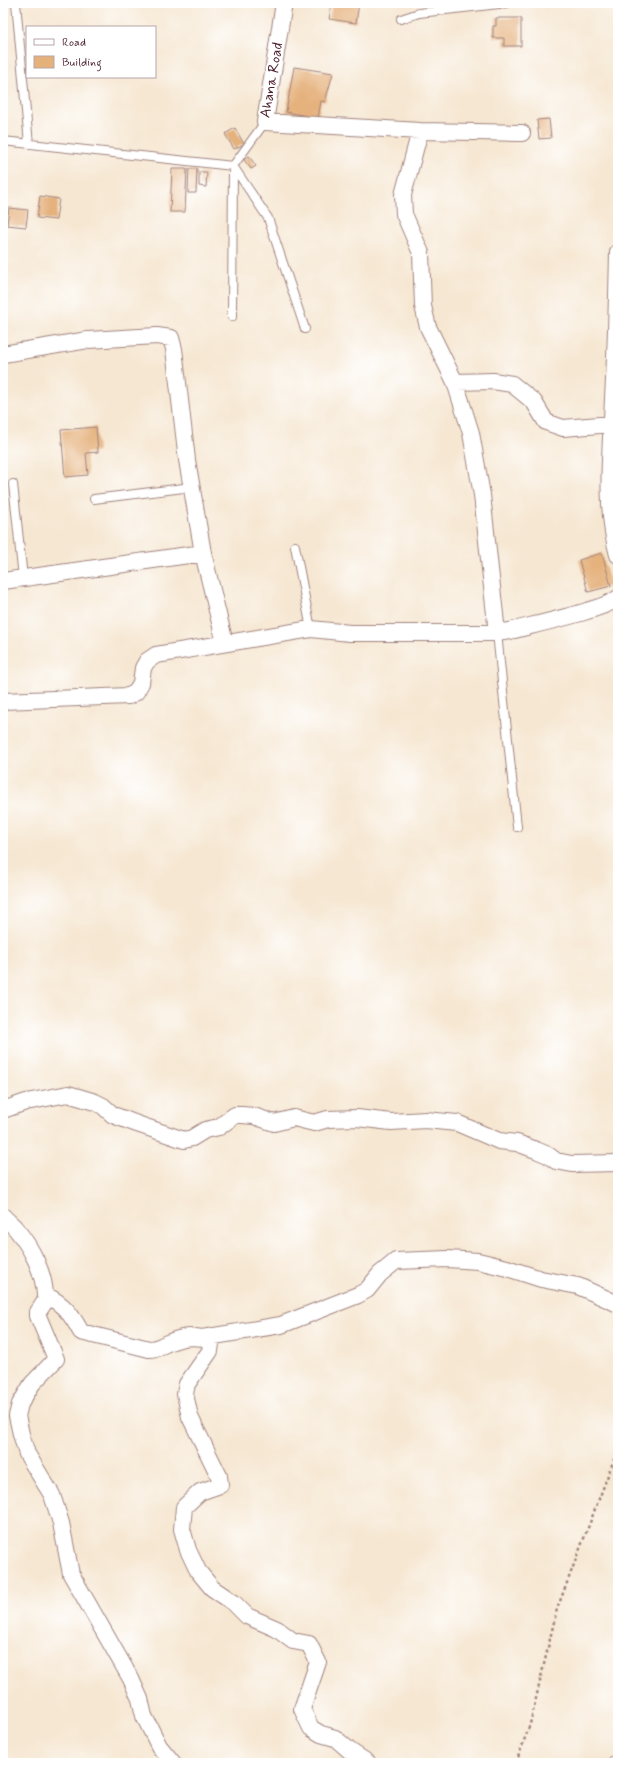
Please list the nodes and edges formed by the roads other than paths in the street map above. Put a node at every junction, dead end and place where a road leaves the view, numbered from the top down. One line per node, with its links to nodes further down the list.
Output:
1 (16, 3): 9 (lane)
2 (284, 3): 5 (street, Ahana Road)
3 (508, 3): 4 (lane)
4 (401, 19)
5 (265, 122): 6 (street); 10 (lane, Ahana Road)
6 (420, 131): 7 (street); 15 (street)
7 (522, 133)
8 (3, 141): 9 (lane)
9 (29, 144): 10 (lane)
10 (233, 166): 12 (lane); 13 (lane)
11 (618, 252): 16 (street)
12 (232, 317)
13 (305, 329)
14 (3, 354): 18 (street)
15 (455, 382): 16 (street); 27 (street)
16 (612, 424): 22 (street)
17 (13, 484): 23 (lane)
18 (192, 487): 19 (lane); 21 (street)
19 (94, 499)
20 (295, 546): 26 (lane)
21 (203, 553): 23 (street); 28 (street)
22 (618, 555)
23 (23, 578): 24 (street)
24 (3, 581)
25 (618, 598): 27 (street)
26 (311, 629): 27 (street); 28 (street)
27 (497, 633): 30 (lane)
28 (225, 643): 29 (street)
29 (3, 700)
30 (517, 826)
31 (3, 1110): 32 (street)
32 (618, 1163)
33 (3, 1216): 34 (street)
34 (45, 1295): 36 (street); 37 (street)
35 (618, 1304): 36 (street)
36 (212, 1336): 38 (street)
37 (173, 1763)
38 (368, 1763)

